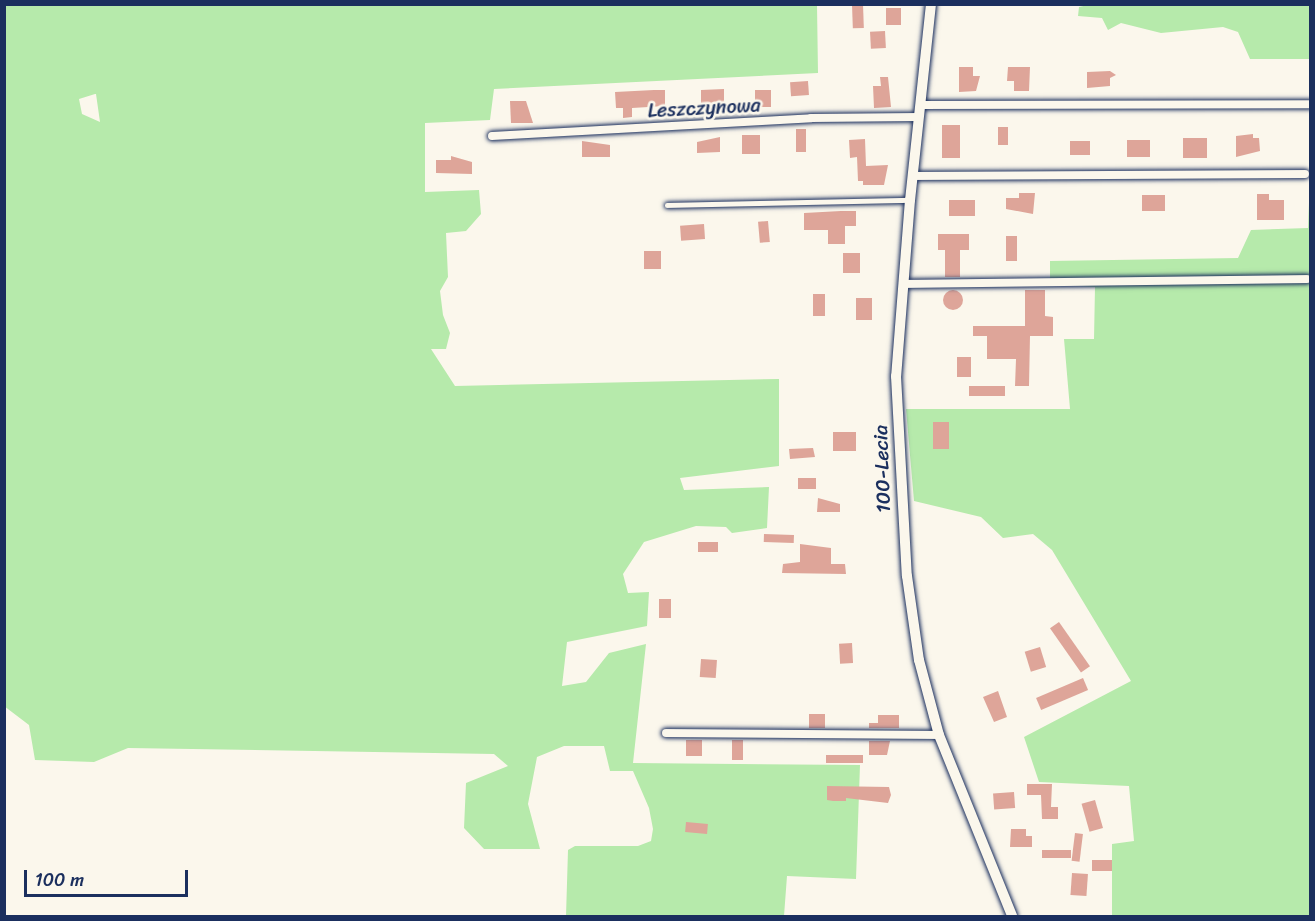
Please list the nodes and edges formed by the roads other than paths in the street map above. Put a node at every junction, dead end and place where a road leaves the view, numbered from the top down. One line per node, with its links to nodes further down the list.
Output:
1 (931, 4): 2 (street, 100-Lecia)
2 (920, 105): 3 (street); 4 (street, 100-Lecia)
3 (1311, 105)
4 (919, 117): 5 (street, Leszczynowa); 7 (street, 100-Lecia)
5 (492, 135)
6 (1305, 174): 7 (street)
7 (912, 176): 8 (street, 100-Lecia)
8 (910, 200): 9 (lane); 11 (street, 100-Lecia)
9 (667, 205)
10 (1307, 279): 11 (street)
11 (904, 284): 13 (street, 100-Lecia)
12 (666, 733): 13 (street)
13 (939, 735): 14 (street, 100-Lecia)
14 (1012, 916)

